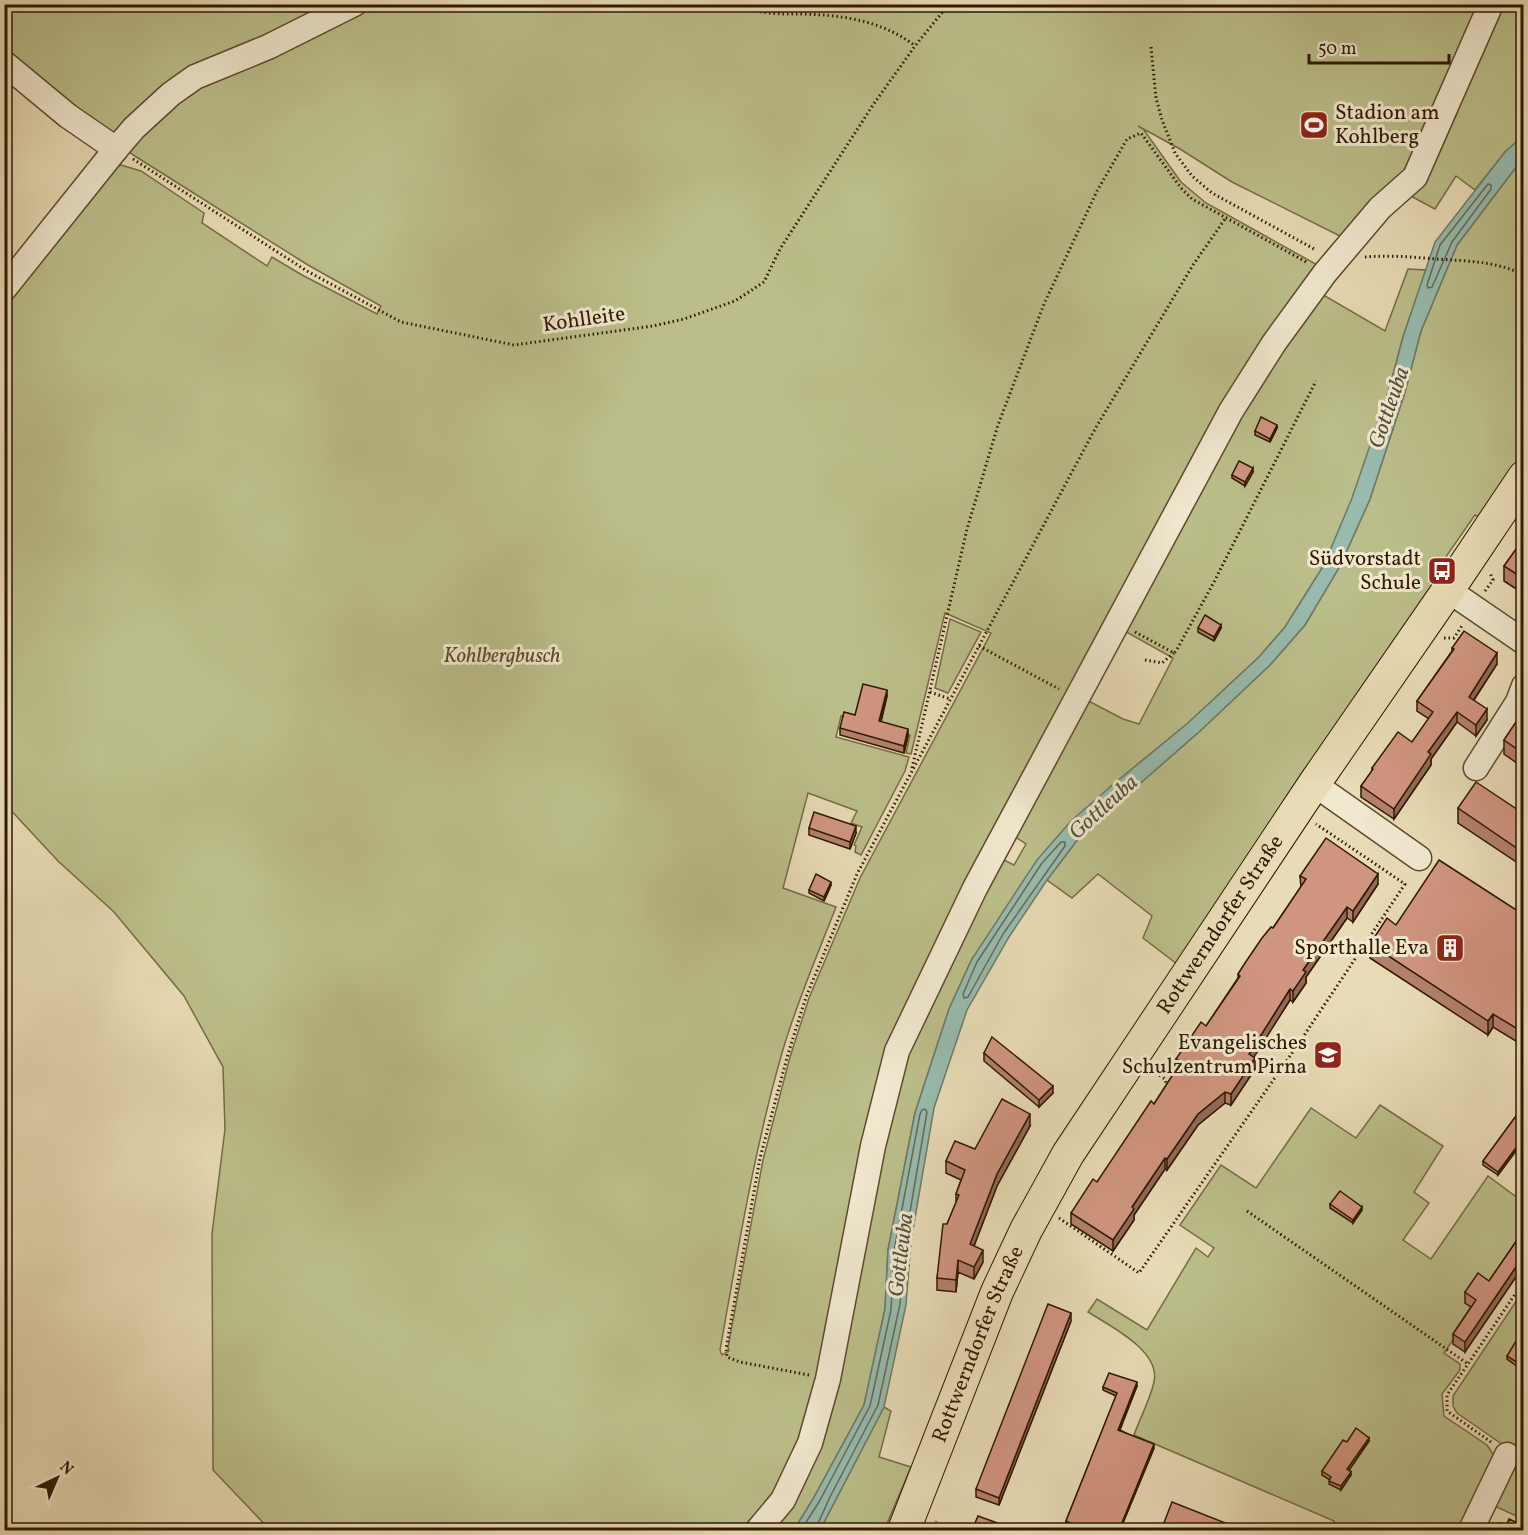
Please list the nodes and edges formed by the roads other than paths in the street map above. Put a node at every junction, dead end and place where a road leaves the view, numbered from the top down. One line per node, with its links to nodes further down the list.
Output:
1 (354, 4): 4 (street)
2 (1491, 4): 14 (street)
3 (4, 63): 4 (street)
4 (116, 149): 5 (street)
5 (4, 290)
6 (1524, 477): 7 (main road, Rottwerndorfer Straße)
7 (1448, 590): 8 (street); 11 (main road, Rottwerndorfer Straße)
8 (1524, 642)
9 (1524, 686): 10 (street)
10 (1476, 768)
11 (1314, 784): 12 (street); 15 (main road, Rottwerndorfer Straße)
12 (1419, 858)
13 (1507, 1455): 16 (street)
14 (758, 1530)
15 (904, 1530)
16 (1471, 1530)

